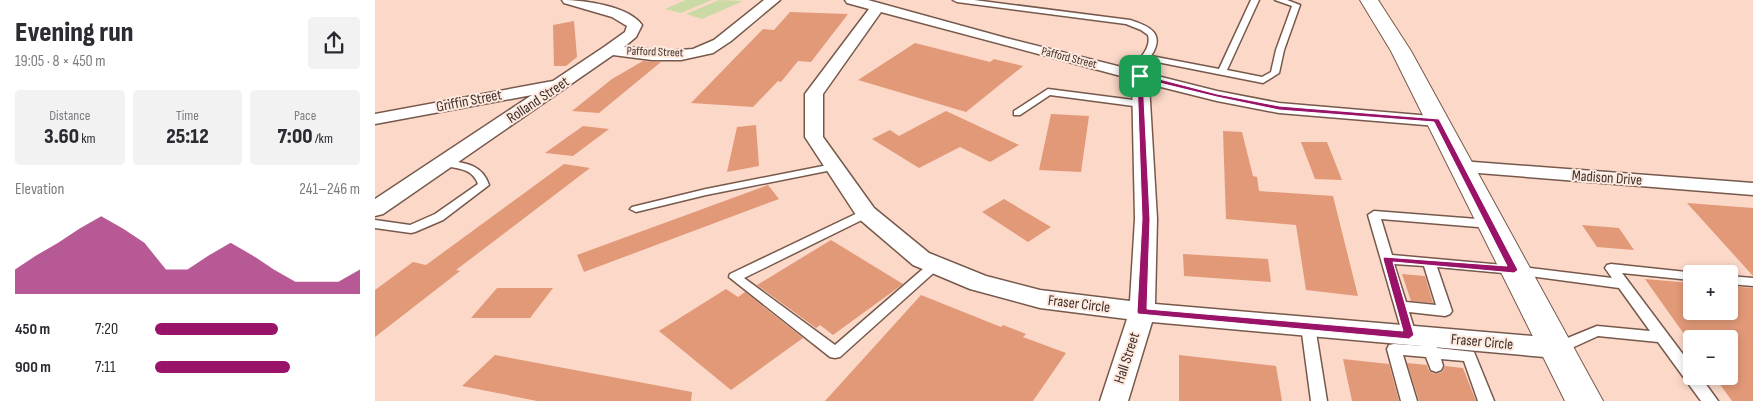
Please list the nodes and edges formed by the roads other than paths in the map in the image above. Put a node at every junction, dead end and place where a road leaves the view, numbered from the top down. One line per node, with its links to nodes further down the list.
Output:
1 (569, 0): 8 (street, Rolland Street)
2 (773, 0): 8 (street, Pafford Street)
3 (957, 0): 9 (lane)
4 (1255, 0): 10 (lane)
5 (1279, 0): 10 (lane)
6 (1369, 0): 15 (main road)
7 (864, 2): 9 (street, Pafford Street); 17 (street, Fraser Circle)
8 (611, 50): 11 (street, Rolland Street)
9 (1139, 69): 10 (lane); 12 (street, Hall Street); 15 (street, Pafford Street)
10 (1222, 72)
11 (563, 84): 14 (street, Griffin Street); 16 (street, Rolland Street)
12 (1141, 104): 13 (lane); 34 (street, Hall Street)
13 (1017, 113)
14 (375, 119)
15 (1437, 120): 18 (main road)
16 (445, 163): 20 (street, Rolland Street); 23 (lane)
17 (833, 167): 21 (lane); 22 (street, Fraser Circle)
18 (1460, 167): 19 (street, Madison Drive); 24 (main road)
19 (1753, 189)
20 (375, 209)
21 (636, 210)
22 (866, 213): 27 (street, Fraser Circle); 27 (lane)
23 (375, 224)
24 (1490, 224): 25 (lane); 28 (main road)
25 (1387, 259): 26 (lane); 33 (lane)
26 (1429, 262): 28 (lane); 33 (lane)
27 (935, 265): 34 (street, Fraser Circle)
28 (1514, 270): 32 (lane); 38 (main road)
29 (1683, 275): 32 (lane)
30 (1738, 281): 31 (lane)
31 (1753, 282)
32 (1623, 284): 36 (lane)
33 (1401, 306): 37 (lane)
34 (1142, 312): 35 (street, Fraser Circle); 41 (street, Hall Street)
35 (1308, 326): 37 (street, Fraser Circle); 42 (lane)
36 (1662, 338): 38 (lane); 39 (lane)
37 (1426, 347): 38 (street, Fraser Circle); 43 (lane); 44 (lane)
38 (1556, 348): 45 (main road)
39 (1683, 366)
40 (1698, 385): 46 (lane)
41 (1114, 401)
42 (1319, 401)
43 (1409, 401)
44 (1486, 401)
45 (1584, 401)
46 (1710, 401)

